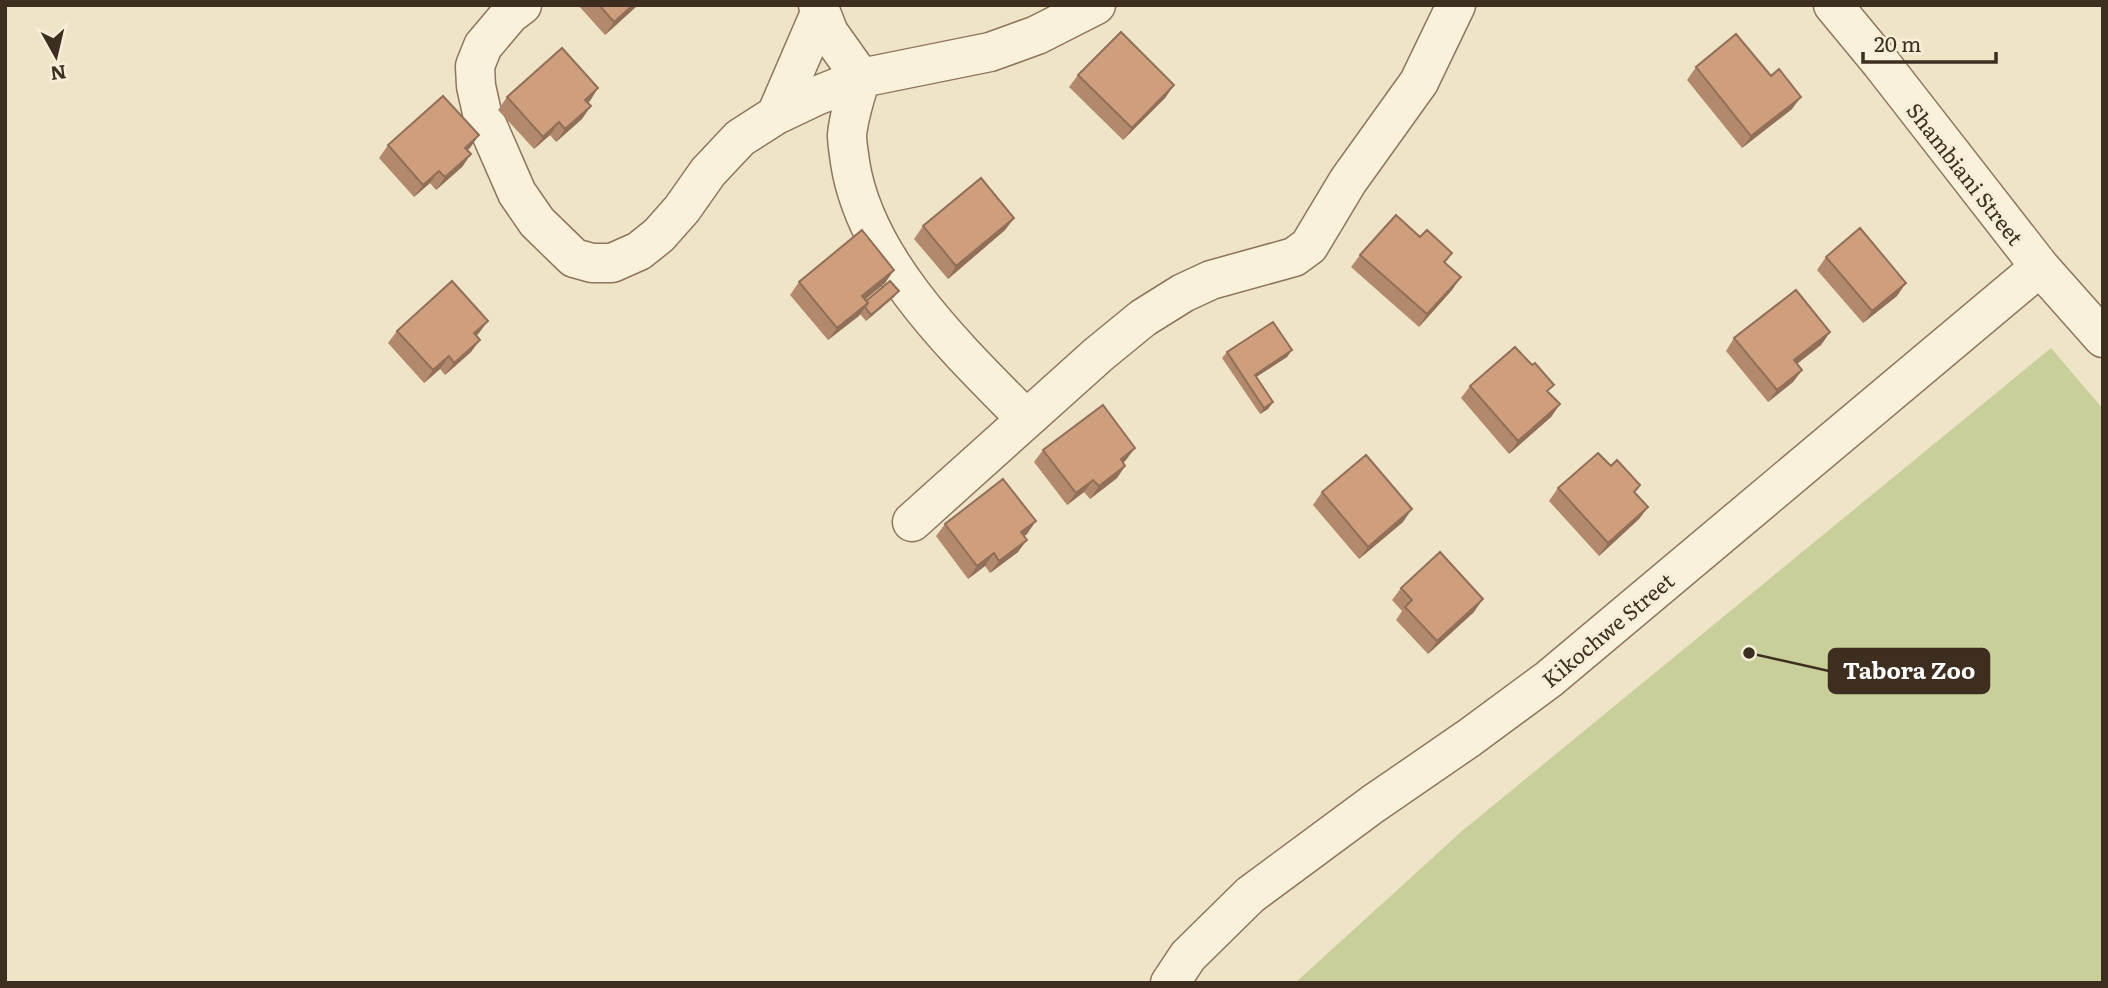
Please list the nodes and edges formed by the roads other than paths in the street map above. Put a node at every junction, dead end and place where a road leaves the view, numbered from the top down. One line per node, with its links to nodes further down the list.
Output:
1 (522, 5): 7 (street)
2 (1096, 5): 6 (street)
3 (1456, 5): 10 (street)
4 (1833, 5): 8 (street, Shambiani Street)
5 (819, 9): 6 (street); 7 (street)
6 (861, 78): 7 (street); 10 (street)
7 (776, 114)
8 (2040, 267): 9 (street, Shambiani Street); 12 (street, Kikochwe Street)
9 (2103, 338)
10 (1026, 419): 11 (street)
11 (912, 522)
12 (1170, 983)

